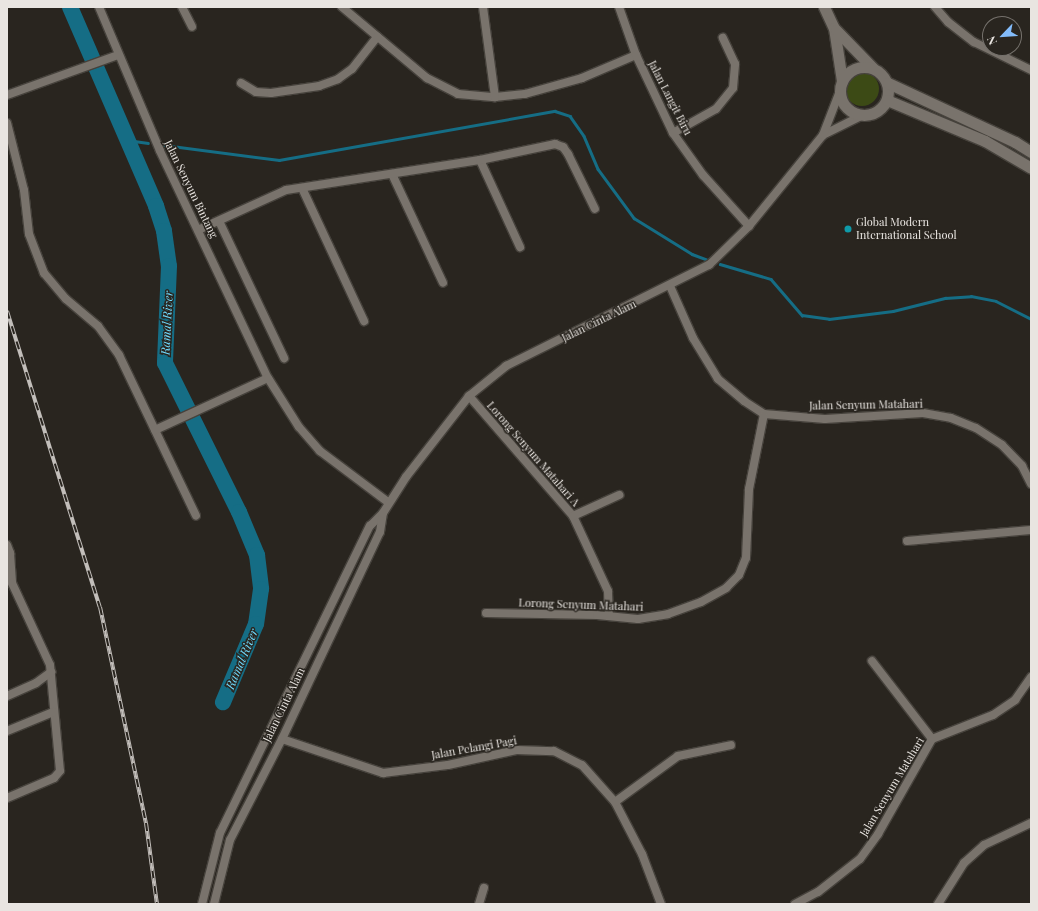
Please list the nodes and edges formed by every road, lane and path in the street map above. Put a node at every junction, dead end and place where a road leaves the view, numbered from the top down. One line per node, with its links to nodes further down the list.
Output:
1 (99, 7): 12 (street, Jalan Senyum Bintang)
2 (182, 7): 8 (street)
3 (342, 7): 10 (street)
4 (483, 7): 20 (street)
5 (619, 7): 13 (street, Jalan Langit Biru)
6 (824, 7): 9 (street, Jalan Cinta Alam)
7 (935, 7): 15 (street)
8 (192, 27)
9 (834, 28): 14 (street, Jalan Cinta Alam); 18 (street, Jalan Cinta Alam)
10 (377, 37): 16 (street); 20 (street)
11 (723, 38): 24 (street)
12 (118, 55): 19 (street); 34 (street, Jalan Senyum Bintang)
13 (636, 55): 20 (street); 24 (street, Jalan Langit Biru)
14 (873, 68): 17 (street); 18 (street)
15 (1031, 70)
16 (240, 83)
17 (888, 83): 21 (street); 26 (street)
18 (841, 86): 22 (street); 25 (street, Jalan Cinta Alam)
19 (7, 95)
20 (495, 97)
21 (887, 100): 22 (street); 28 (street)
22 (863, 115): 25 (street, Jalan Cinta Alam)
23 (7, 123): 43 (street)
24 (674, 133): 33 (street, Jalan Langit Biru)
25 (823, 135): 33 (street, Jalan Cinta Alam)
26 (1031, 152)
27 (480, 160): 29 (street); 31 (street); 35 (street)
28 (1031, 168)
29 (392, 174): 30 (street); 36 (street)
30 (302, 188): 32 (street); 38 (street)
31 (595, 209)
32 (219, 221): 34 (street); 39 (street)
33 (749, 226): 37 (street, Jalan Cinta Alam)
34 (198, 230): 40 (street, Jalan Senyum Bintang)
35 (520, 247)
36 (443, 283)
37 (670, 286): 41 (street, Jalan Cinta Alam); 42 (street, Jalan Senyum Matahari)
38 (364, 322)
39 (284, 358)
40 (268, 378): 43 (street); 46 (street, Jalan Senyum Bintang)
41 (469, 396): 46 (street, Jalan Cinta Alam); 49 (street, Lorong Senyum Matahari A)
42 (764, 414): 44 (street, Jalan Senyum Matahari); 54 (street, Lorong Senyum Matahari)
43 (157, 429): 48 (street)
44 (1031, 484)
45 (619, 495): 49 (street)
46 (388, 502): 47 (street, Jalan Cinta Alam)
47 (383, 513): 61 (street, Jalan Cinta Alam); 68 (street, Jalan Cinta Alam)
48 (196, 516)
49 (573, 516): 54 (street, Lorong Senyum Matahari A)
50 (1031, 530): 51 (street)
51 (907, 541)
52 (7, 545): 56 (street)
53 (486, 613): 54 (street, Lorong Senyum Matahari)
54 (609, 616)
55 (872, 661): 62 (street)
56 (51, 672): 58 (street); 59 (street)
57 (1031, 677): 62 (street, Jalan Senyum Matahari)
58 (7, 696)
59 (54, 712): 60 (street); 64 (street)
60 (7, 731)
61 (282, 739): 65 (street, Jalan Pelangi Pagi); 69 (street, Jalan Cinta Alam)
62 (932, 739): 72 (street, Jalan Senyum Matahari)
63 (731, 745): 65 (street)
64 (7, 798)
65 (615, 802): 71 (street, Jalan Pelangi Pagi)
66 (1031, 822): 73 (street)
67 (484, 888): 70 (street)
68 (202, 904)
69 (214, 904)
70 (479, 904)
71 (661, 904)
72 (795, 904)
73 (938, 904)

